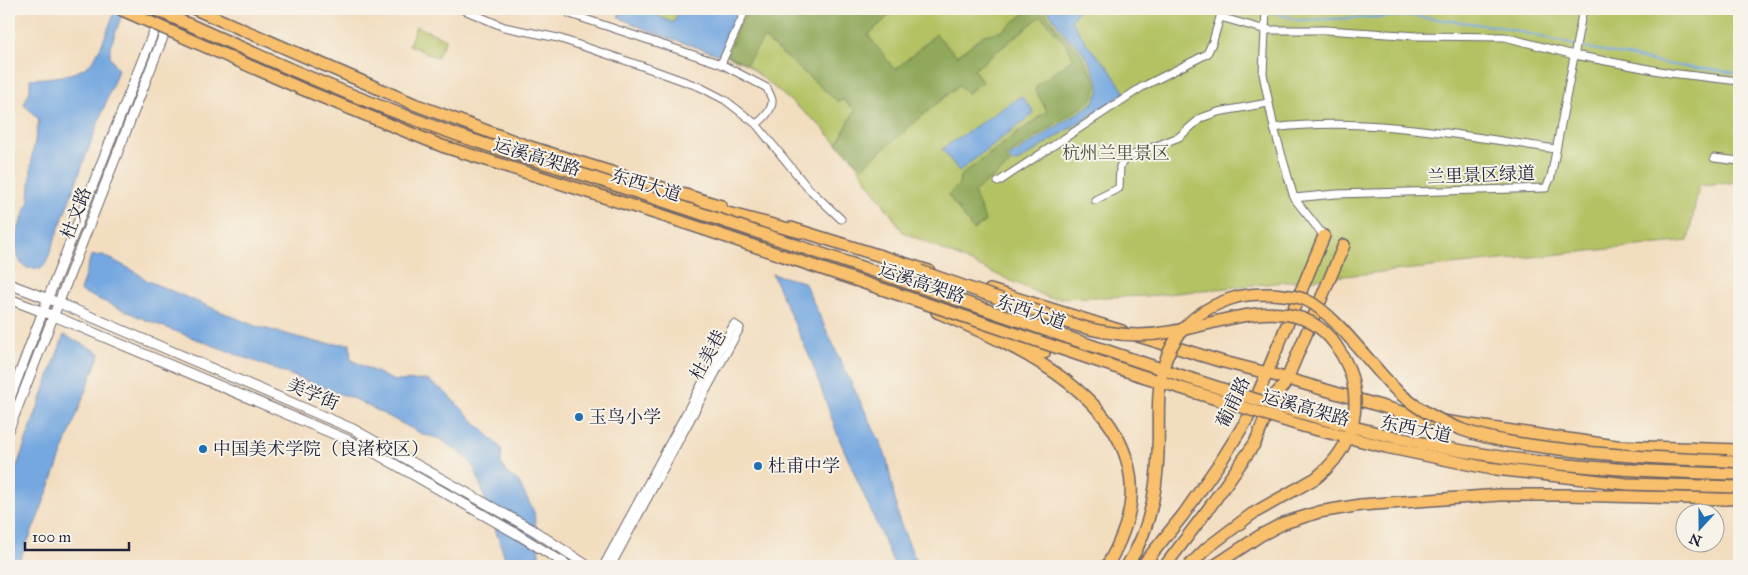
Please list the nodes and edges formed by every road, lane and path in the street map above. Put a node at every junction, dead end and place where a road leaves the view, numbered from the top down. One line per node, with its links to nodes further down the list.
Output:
1 (120, 9): 23 (main road, 运溪高架路, bridge)
2 (138, 9): 9 (main road, 东西大道)
3 (174, 9): 9 (street, 杜文路)
4 (194, 9): 37 (main road)
5 (462, 9): 16 (street)
6 (746, 9): 13 (street)
7 (1266, 9): 11 (street)
8 (1582, 9): 12 (street, 兰里景区绿道)
9 (161, 14): 21 (main road, 运溪高架路, bridge); 30 (street, 杜文路); 32 (street, 杜文路); 40 (main road, 东西大道)
10 (570, 14): 13 (street)
11 (1266, 30): 12 (street); 15 (street); 22 (street)
12 (1574, 53): 14 (street); 18 (street, 兰里景区绿道)
13 (720, 64): 16 (street)
14 (1739, 81)
15 (1268, 102): 17 (street); 25 (street)
16 (756, 124): 26 (street)
17 (1274, 128): 18 (street); 24 (street)
18 (1556, 149): 24 (street, 兰里景区绿道)
19 (1714, 158): 20 (street)
20 (1739, 161)
21 (591, 177): 45 (main road, 运溪高架路, bridge); 57 (main road, bridge)
22 (998, 182)
23 (587, 191): 34 (main road, bridge); 47 (main road, 运溪高架路, bridge)
24 (1294, 198): 27 (street)
25 (1095, 200)
26 (841, 219)
27 (1324, 236): 37 (main road, 葡甫路)
28 (1344, 245): 38 (main road, 葡甫路)
29 (9, 284): 30 (street, 美学街)
30 (48, 298): 32 (street, 美学街); 33 (street, 杜文路)
31 (9, 299): 33 (street, 美学街)
32 (59, 303): 35 (street, 杜文路); 50 (street, 美学街)
33 (42, 311): 35 (street, 美学街); 39 (street, 杜文路)
34 (937, 312): 36 (main road); 53 (main road)
35 (54, 316): 42 (street, 杜文路); 49 (street, 美学街)
36 (1044, 353)
37 (1267, 373): 38 (main road); 40 (main road, 葡甫路)
38 (1287, 379): 41 (main road, 葡甫路); 43 (main road)
39 (9, 401)
40 (1254, 404): 41 (main road, 东西大道); 55 (main road, 葡甫路)
41 (1270, 409): 46 (main road, 东西大道); 56 (main road, 葡甫路)
42 (9, 429)
43 (1739, 450)
44 (1739, 462): 54 (main road, bridge)
45 (1739, 474)
46 (1739, 479)
47 (1739, 487)
48 (1739, 498): 58 (main road)
49 (569, 566)
50 (588, 566)
51 (603, 566): 52 (street, 杜美巷)
52 (611, 566)
53 (1107, 566)
54 (1127, 566)
55 (1142, 566)
56 (1164, 566)
57 (1189, 566)
58 (1214, 566)

